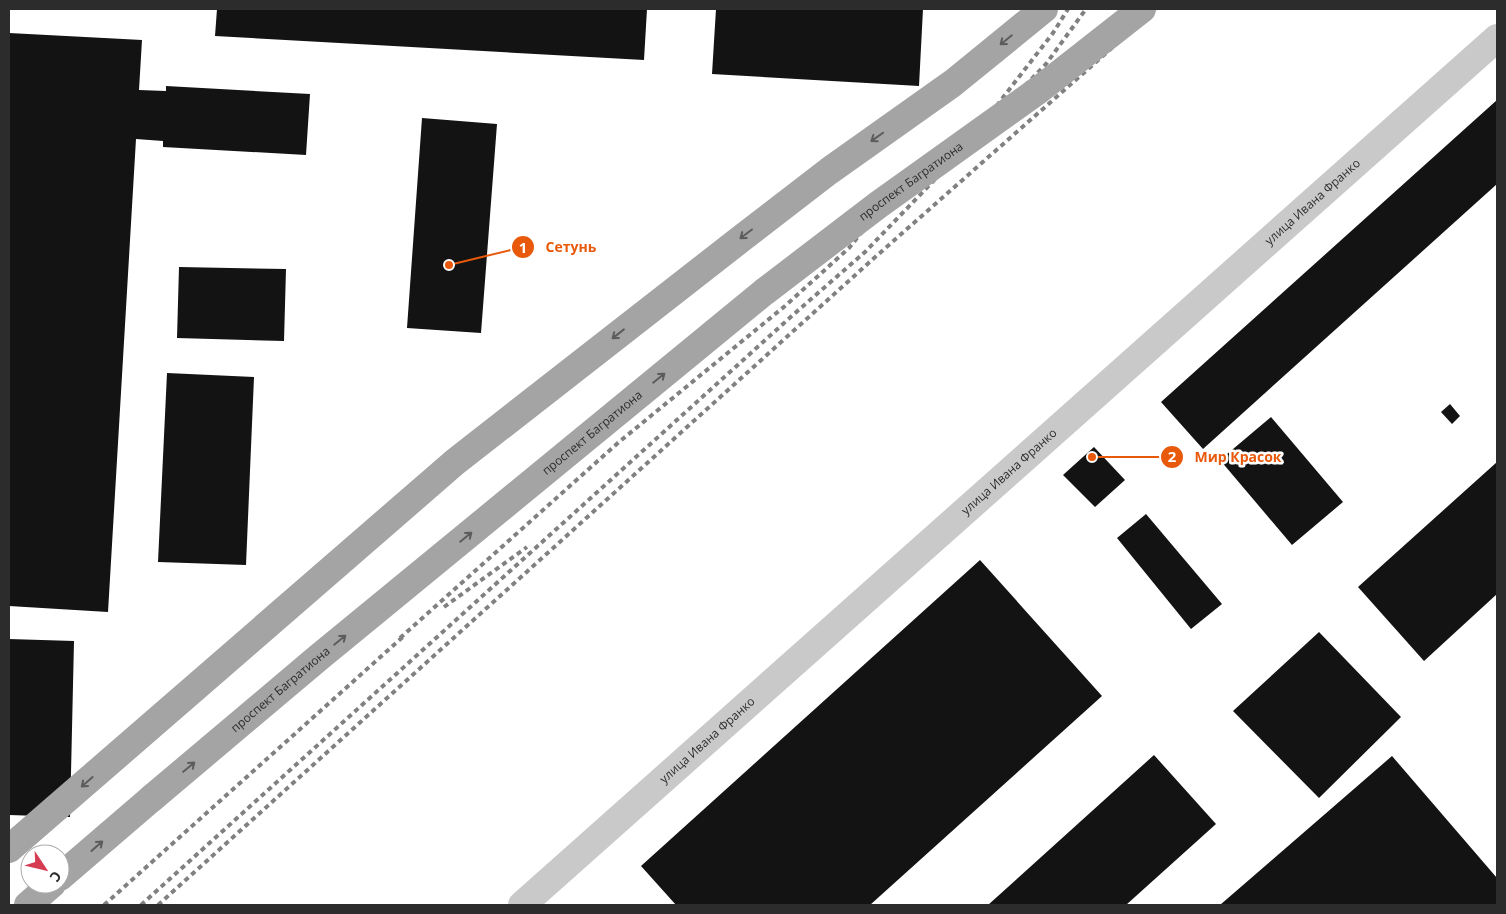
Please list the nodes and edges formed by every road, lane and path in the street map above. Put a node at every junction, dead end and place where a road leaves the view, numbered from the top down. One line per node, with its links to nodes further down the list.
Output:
1 (1044, 9): 4 (main road, one-way to 4)
2 (1142, 9): 5 (main road, проспект Багратиона, one-way to 2, bridge)
3 (1497, 38): 8 (street, улица Ивана Франко)
4 (9, 849)
5 (70, 869)
6 (41, 894): 7 (main road)
7 (28, 905)
8 (522, 905)

